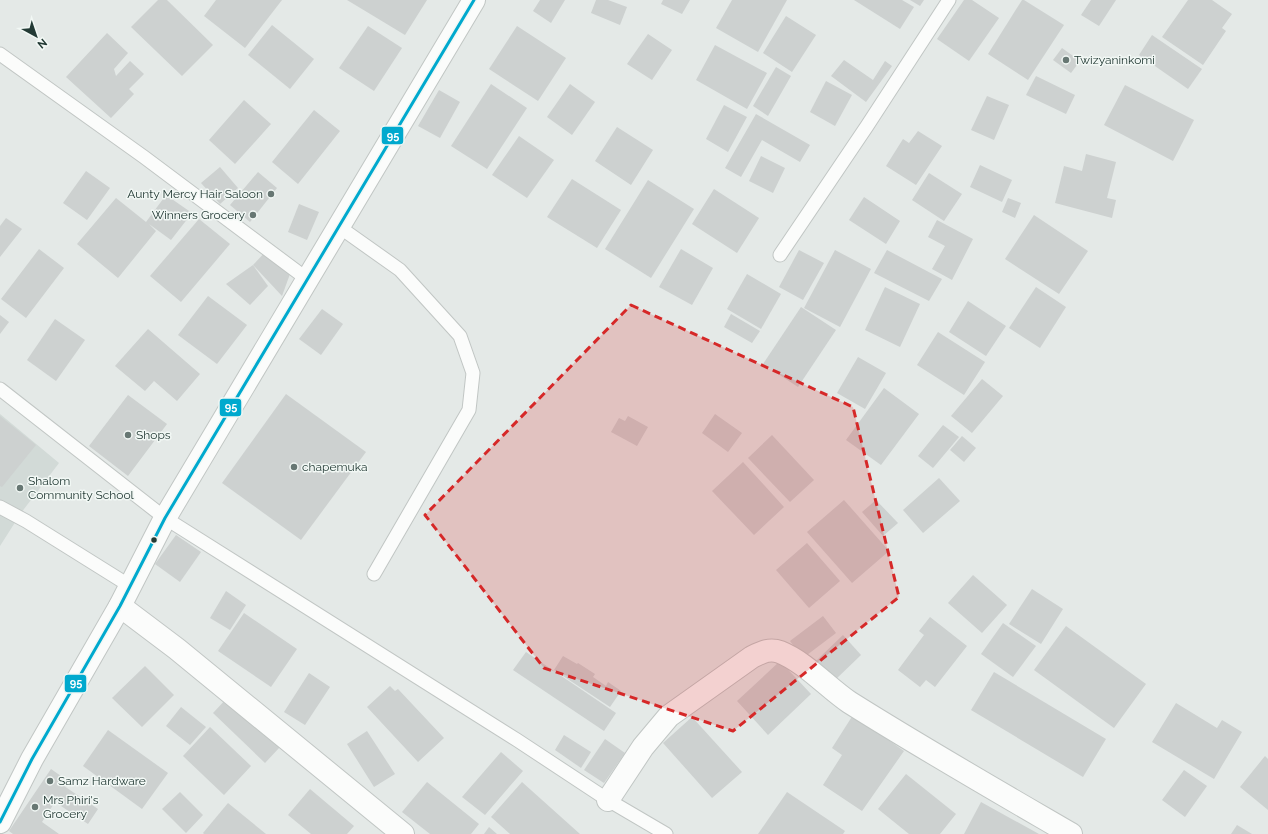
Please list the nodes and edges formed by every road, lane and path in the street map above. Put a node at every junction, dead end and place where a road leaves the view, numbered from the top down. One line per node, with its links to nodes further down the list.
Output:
1 (949, 0): 5 (lane)
2 (469, 2): 4 (street)
3 (0, 54): 6 (lane)
4 (338, 226): 6 (street); 10 (lane)
5 (780, 255)
6 (307, 279): 9 (street)
7 (0, 389): 9 (lane)
8 (0, 508): 11 (lane)
9 (165, 518): 11 (street); 13 (lane)
10 (374, 574)
11 (130, 586): 12 (street)
12 (120, 606): 14 (street); 15 (street)
13 (608, 800): 16 (lane); 17 (street)
14 (0, 822)
15 (403, 834)
16 (666, 834)
17 (1071, 834)

